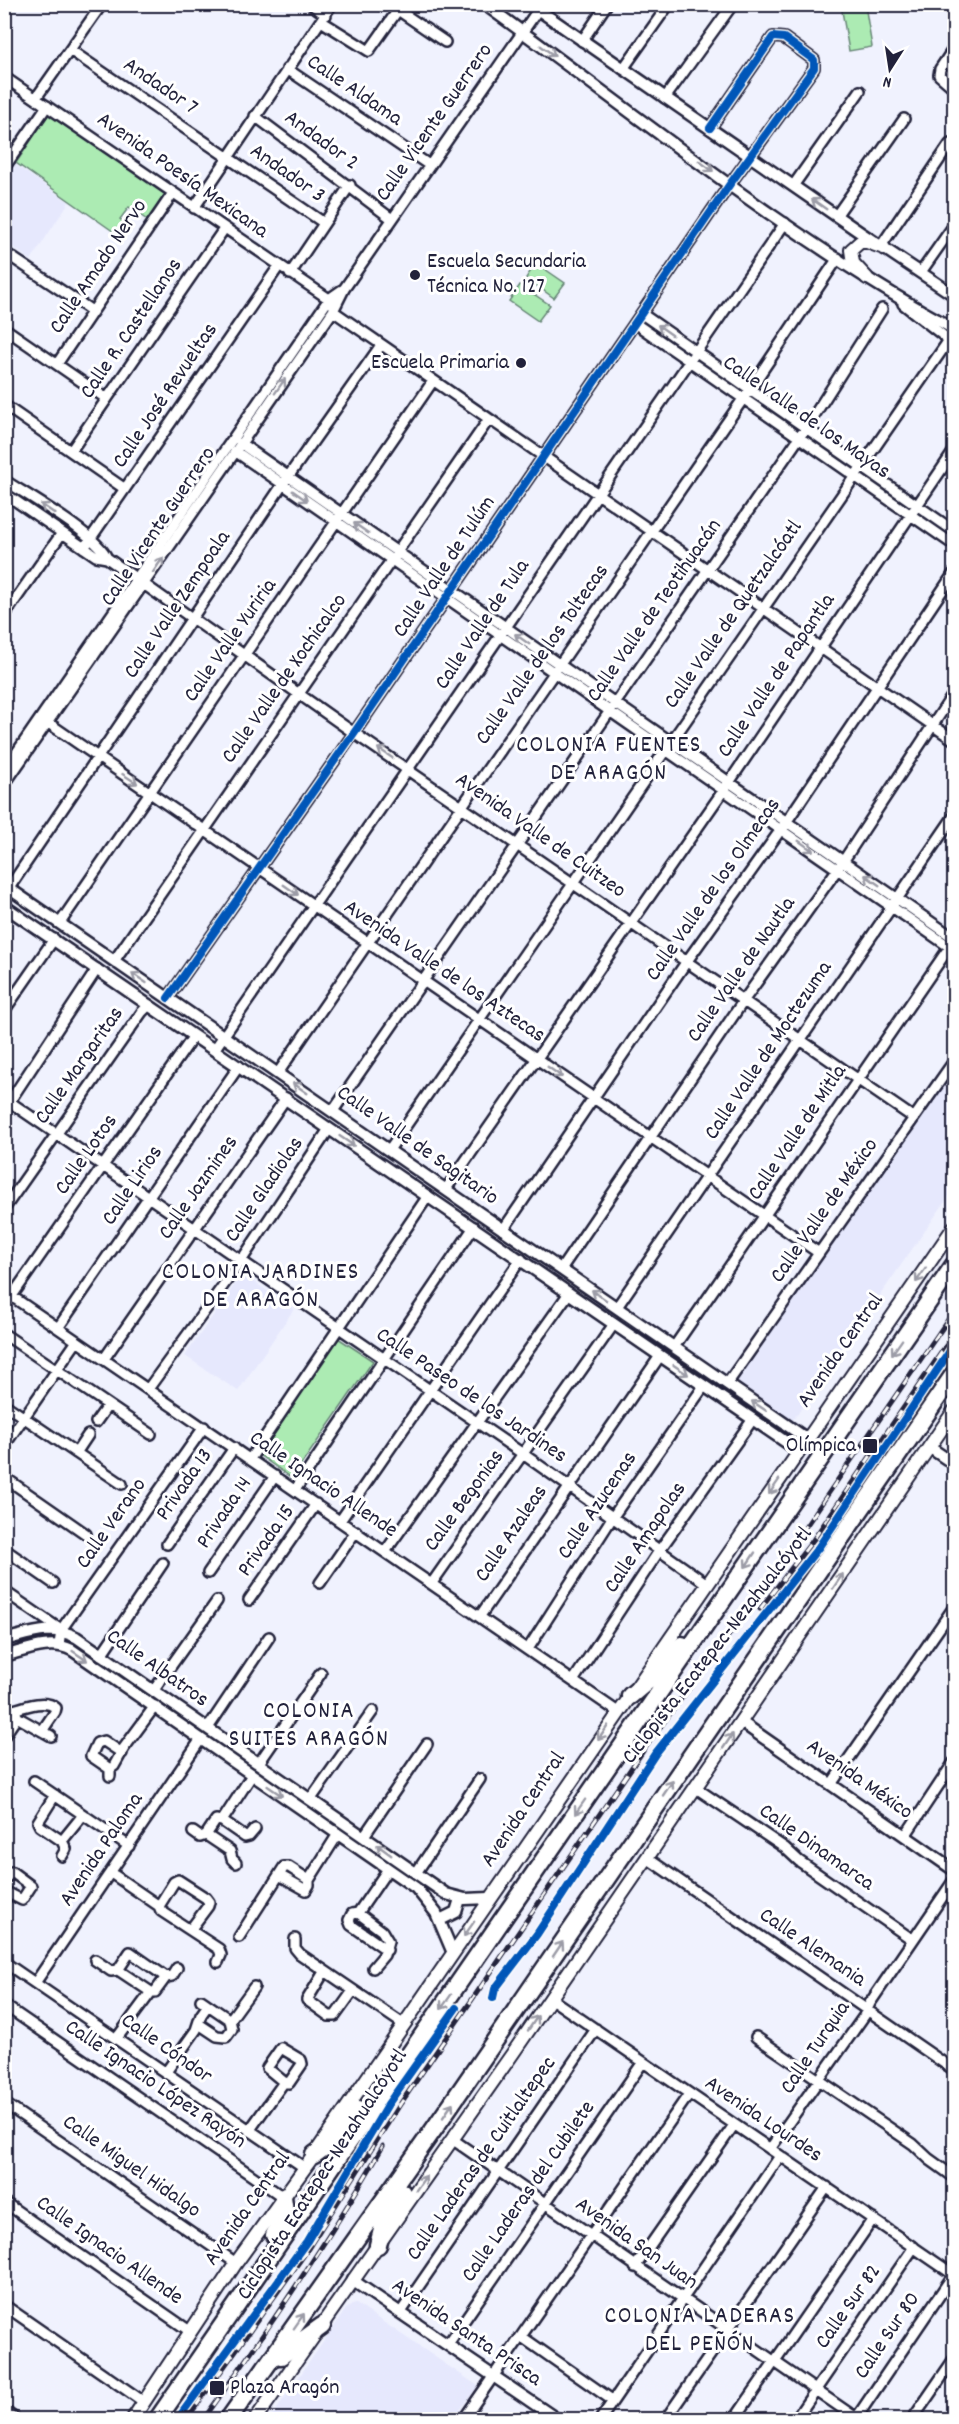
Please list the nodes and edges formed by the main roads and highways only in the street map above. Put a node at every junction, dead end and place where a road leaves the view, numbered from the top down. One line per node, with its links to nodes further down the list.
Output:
1 (883, 247): 2 (main road)
2 (867, 278)
3 (954, 1227): 8 (main road, Avenida Central, one-way to 8)
4 (954, 1265): 7 (highway, Avenida Central, one-way to 7)
5 (954, 1374): 10 (highway, one-way to 5)
6 (954, 1411): 13 (main road, one-way to 6)
7 (714, 1612): 8 (highway); 9 (highway, Avenida Central, one-way to 9)
8 (630, 1696): 11 (main road, Avenida Central, one-way to 11)
9 (404, 2061): 11 (highway); 14 (highway, Avenida Central)
10 (434, 2129): 13 (highway); 16 (highway, one-way to 10)
11 (309, 2161): 12 (main road, Avenida Central)
12 (283, 2197): 14 (highway); 17 (main road, Avenida Central)
13 (378, 2245): 15 (main road)
14 (257, 2276): 18 (highway, Avenida Central)
15 (322, 2325): 16 (highway); 20 (main road)
16 (264, 2371): 19 (highway)
17 (132, 2420)
18 (157, 2420)
19 (228, 2420)
20 (255, 2420)

